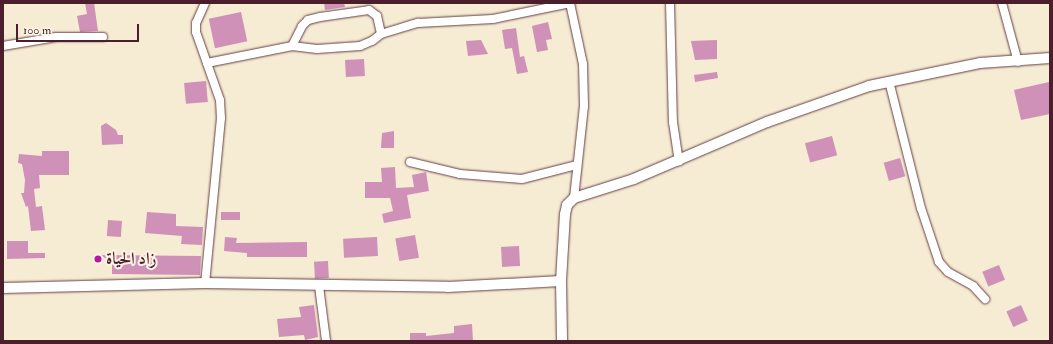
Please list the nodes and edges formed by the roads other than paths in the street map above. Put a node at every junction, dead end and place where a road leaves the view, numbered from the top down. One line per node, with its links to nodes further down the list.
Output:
1 (204, 3): 11 (street)
2 (570, 3): 5 (street); 15 (street)
3 (670, 3): 14 (street)
4 (1002, 3): 10 (street)
5 (381, 34): 8 (street); 8 (street)
6 (103, 37): 7 (street)
7 (3, 46)
8 (292, 46): 11 (street)
9 (1050, 58): 10 (street)
10 (1018, 62): 12 (street)
11 (207, 63): 18 (street)
12 (889, 81): 14 (street); 21 (street)
13 (410, 162): 15 (street)
14 (679, 162): 16 (street)
15 (577, 164): 16 (street)
16 (574, 198): 17 (street)
17 (561, 281): 19 (street); 23 (street)
18 (205, 283): 19 (street); 20 (street)
19 (319, 286): 22 (street)
20 (3, 288)
21 (985, 299)
22 (326, 341)
23 (562, 341)

